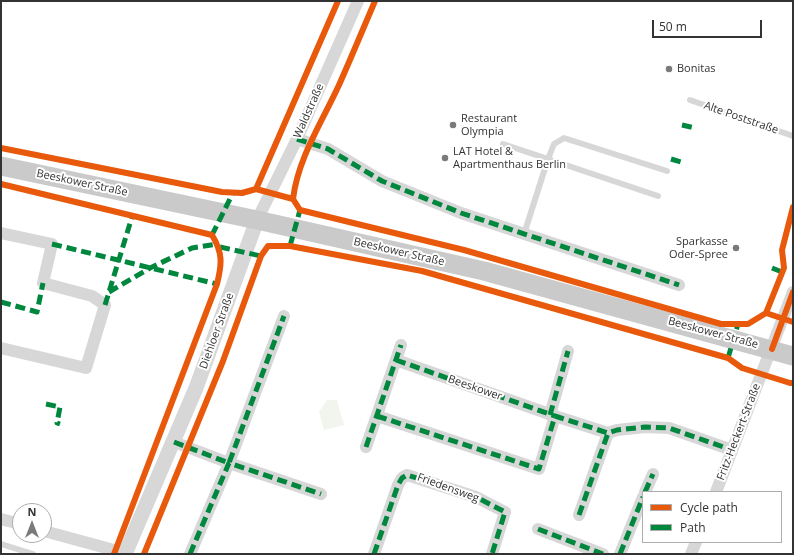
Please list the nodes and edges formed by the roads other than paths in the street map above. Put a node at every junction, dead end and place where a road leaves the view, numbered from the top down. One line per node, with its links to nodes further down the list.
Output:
1 (358, 1): 4 (street, Waldstraße)
2 (690, 100): 3 (lane, Alte Poststraße)
3 (793, 136)
4 (296, 139): 10 (street, Waldstraße); 12 (street)
5 (503, 144): 6 (lane)
6 (548, 159): 8 (lane); 9 (lane); 12 (lane)
7 (1, 166): 10 (main road, Beeskower Straße)
8 (667, 171)
9 (658, 196)
10 (257, 220): 18 (main road, Beeskower Straße); 25 (street, Diehloer Straße)
11 (1, 233): 17 (street)
12 (524, 234): 13 (street)
13 (679, 285)
14 (793, 292): 18 (street)
15 (284, 316): 28 (street)
16 (401, 345): 21 (street)
17 (1, 348)
18 (772, 349): 20 (main road, Beeskower Straße); 27 (street, Fritz-Heckert-Straße)
19 (568, 351): 22 (street)
20 (793, 356)
21 (396, 360): 22 (street, Beeskower); 23 (street)
22 (552, 415): 23 (street); 24 (street)
23 (377, 416): 26 (street)
24 (608, 434): 27 (street); 34 (street)
25 (174, 442): 28 (street); 41 (street, Diehloer Straße)
26 (366, 448)
27 (732, 450): 31 (street, Fritz-Heckert-Straße)
28 (229, 463): 32 (street); 43 (street)
29 (653, 474): 30 (street)
30 (645, 491)
31 (716, 491)
32 (321, 494)
33 (642, 499): 47 (street)
34 (580, 515)
35 (1, 519): 36 (street)
36 (12, 522)
37 (538, 530): 46 (street)
38 (52, 533): 41 (street)
39 (696, 543): 48 (street)
40 (1, 544): 42 (lane)
41 (125, 553)
42 (33, 554)
43 (190, 554)
44 (374, 554): 45 (street, Friedensweg)
45 (492, 554)
46 (603, 554)
47 (620, 554)
48 (691, 554)

